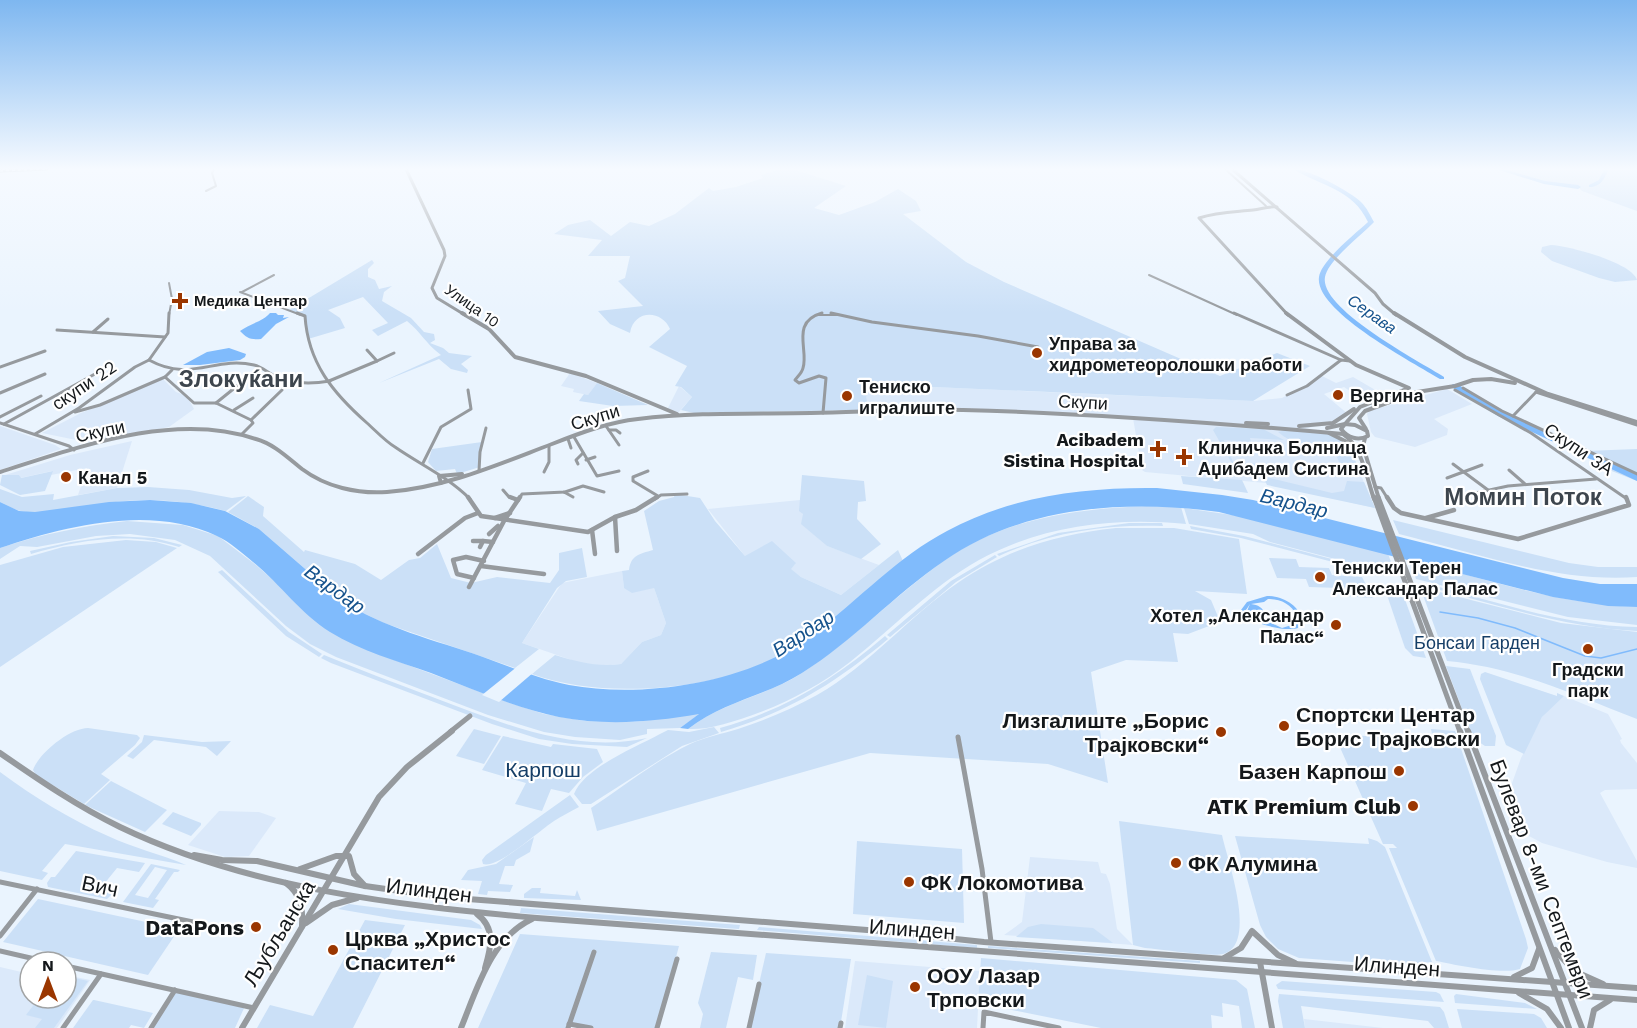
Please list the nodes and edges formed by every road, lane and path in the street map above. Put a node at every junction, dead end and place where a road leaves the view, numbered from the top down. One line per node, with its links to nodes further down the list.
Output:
1 (429, 217): 38 (street, Улица 10)
2 (1202, 217): 18 (street)
3 (1287, 217): 22 (street)
4 (274, 274): 26 (street)
5 (1149, 275): 16 (street)
6 (169, 283): 10 (street, скупи 22)
7 (108, 319): 9 (street)
8 (57, 330): 9 (street)
9 (92, 333): 10 (street)
10 (165, 338): 15 (street, скупи 22)
11 (1038, 346): 41 (street)
12 (367, 350): 17 (street)
13 (45, 351): 19 (street)
14 (394, 352): 17 (street)
15 (149, 360): 21 (street); 42 (street, скупи 22)
16 (1341, 360): 18 (street); 34 (street)
17 (377, 361): 26 (street)
18 (1351, 362): 39 (street)
19 (0, 367)
20 (104, 369): 49 (street)
21 (172, 370): 24 (street); 26 (street)
22 (1495, 372): 25 (street); 32 (street)
23 (45, 374): 33 (street)
24 (165, 377): 37 (street); 42 (street)
25 (1491, 379): 28 (street); 32 (street)
26 (329, 381): 72 (street)
27 (242, 382): 37 (street)
28 (1462, 386): 44 (street); 56 (street)
29 (282, 390): 47 (street)
30 (468, 390): 72 (street)
31 (1455, 390): 86 (street, Скупи 3А)
32 (1537, 391): 44 (street); 48 (street)
33 (0, 393)
34 (1287, 395)
35 (37, 397): 45 (street)
36 (253, 398): 40 (street)
37 (216, 403): 40 (street)
38 (653, 405): 43 (street, Улица 10); 46 (street)
39 (1360, 407): 51 (street); 52 (street)
40 (234, 410): 47 (street)
41 (823, 413): 43 (street, Скупи); 50 (street, Скупи)
42 (69, 414): 58 (street, скупи 22)
43 (682, 416): 46 (street, Скупи)
44 (1513, 416): 83 (street)
45 (0, 417)
46 (650, 417): 54 (street, Скупи)
47 (251, 420): 59 (street)
48 (1637, 423)
49 (2, 424): 58 (street)
50 (1226, 424): 52 (street, Скупи); 55 (street, Скупи)
51 (1345, 424): 52 (street, Скупи); 56 (street, Скупи); 60 (street)
52 (1296, 426)
53 (486, 428): 81 (street)
54 (607, 428): 57 (street); 61 (street, Скупи); 64 (street)
55 (1309, 429): 60 (street, Скупи); 71 (street)
56 (1366, 429): 62 (street, Булевар 8-ми Септември)
57 (620, 433)
58 (35, 434): 67 (street)
59 (242, 434): 67 (street, Скупи); 88 (street, Скупи)
60 (1346, 435): 62 (street, Скупи); 71 (street, Булевар 8-ми Септември)
61 (574, 437): 63 (street, Скупи); 68 (street)
62 (1365, 438): 90 (street, Булевар 8-ми Септември)
63 (568, 439): 65 (street, Скупи); 66 (street)
64 (619, 445)
65 (549, 446): 81 (street, Скупи); 82 (street)
66 (571, 448)
67 (74, 450): 80 (street, Скупи)
68 (583, 453): 70 (street); 73 (street)
69 (595, 457): 70 (street)
70 (586, 460): 77 (street)
71 (1360, 461): 101 (street, Булевар 8-ми Септември)
72 (423, 463): 84 (street)
73 (578, 464)
74 (1453, 464): 79 (street)
75 (1482, 465): 79 (street)
76 (1509, 470): 89 (street)
77 (619, 471)
78 (648, 471): 96 (street)
79 (1462, 471): 85 (street); 92 (street)
80 (0, 472)
81 (478, 472): 84 (street); 87 (street, Скупи)
82 (544, 472)
83 (1637, 474)
84 (439, 476): 87 (street); 88 (street)
85 (1447, 478)
86 (1597, 479): 89 (street); 105 (street, Скупи 3А)
87 (450, 481): 88 (street, Скупи); 103 (street)
88 (441, 483)
89 (1526, 485): 92 (street)
90 (1374, 487): 101 (street, Булевар 8-ми Септември); 105 (street, Скупи 3А)
91 (503, 490): 99 (street)
92 (1489, 490): 97 (street)
93 (564, 492): 94 (street); 98 (street); 99 (street)
94 (604, 492)
95 (687, 494): 96 (street)
96 (658, 496): 104 (street)
97 (1457, 496)
98 (573, 497)
99 (518, 500): 102 (street)
100 (1454, 510): 105 (street)
101 (1382, 511): 122 (street, Булевар 8-ми Септември)
102 (512, 512): 106 (street); 107 (street)
103 (478, 513): 106 (street); 116 (street)
104 (615, 518): 109 (street); 115 (street)
105 (1426, 518)
106 (488, 519): 107 (street); 108 (street)
107 (504, 521): 108 (street); 109 (street)
108 (499, 527): 110 (street); 113 (street)
109 (592, 530): 117 (street)
110 (489, 534)
111 (473, 540): 112 (street)
112 (483, 541): 113 (street); 114 (street)
113 (493, 542): 118 (street)
114 (480, 547)
115 (617, 551)
116 (418, 554)
117 (596, 554)
118 (482, 563): 119 (street); 120 (street); 120 (street)
119 (544, 574)
120 (474, 579): 121 (street)
121 (470, 587)
122 (1443, 673): 141 (street, Булевар 8-ми Септември); 143 (street, Булевар 8-ми Септември)
123 (470, 716): 127 (street, Љубљанска)
124 (958, 737): 142 (street)
125 (0, 753): 126 (street, Илинден)
126 (191, 854): 128 (street, Илинден); 130 (street, Илинден)
127 (344, 855): 128 (street); 129 (street, Љубљанска); 132 (street)
128 (294, 870): 129 (street, Илинден)
129 (331, 878): 132 (street, Илинден); 134 (street, Љубљанска)
130 (281, 881): 134 (street, Илинден); 139 (street)
131 (0, 882): 133 (street, Вич)
132 (365, 886): 142 (street, Илинден)
133 (37, 889): 138 (street, Вич); 140 (street)
134 (324, 890): 135 (street, Илинден); 139 (street, Љубљанска)
135 (361, 897): 136 (street, Илинден); 139 (street)
136 (472, 912): 137 (street, Илинден); 155 (street)
137 (537, 918): 152 (street, Илинден); 155 (street)
138 (193, 922)
139 (302, 927): 167 (street, Љубљанска)
140 (0, 936)
141 (1538, 941): 154 (street); 156 (street, Булевар 8-ми Септември)
142 (991, 942): 148 (street, Илинден)
143 (1549, 942): 157 (street, Булевар 8-ми Септември); 159 (street)
144 (0, 951): 146 (street)
145 (594, 952): 168 (street)
146 (18, 955)
147 (676, 959): 174 (street)
148 (1218, 959): 149 (street, Илинден); 150 (street)
149 (1260, 962): 150 (street, Илинден); 152 (street)
150 (1303, 966): 154 (street, Илинден)
151 (78, 969): 153 (street)
152 (1262, 972): 162 (street, Илинден); 178 (street)
153 (101, 974): 161 (street); 169 (street)
154 (1505, 978): 156 (street, Илинден)
155 (481, 980): 172 (street)
156 (1553, 982): 157 (street, Илинден); 163 (street, Булевар 8-ми Септември)
157 (1564, 983): 159 (street, Илинден); 164 (street, Булевар 8-ми Септември)
158 (759, 984): 175 (street)
159 (1612, 987): 160 (street, Илинден)
160 (1637, 988)
161 (175, 990): 167 (street); 170 (street)
162 (1511, 991): 163 (street, Илинден); 179 (street)
163 (1557, 994): 164 (street, Илинден); 180 (street, Булевар 8-ми Септември)
164 (1569, 995): 165 (street, Илинден); 181 (street, Булевар 8-ми Септември)
165 (1618, 998): 166 (street, Илинден); 182 (street)
166 (1637, 1000)
167 (254, 1008): 171 (street, Љубљанска)
168 (569, 1026): 173 (street)
169 (63, 1028)
170 (151, 1028)
171 (242, 1028)
172 (461, 1028)
173 (591, 1028)
174 (657, 1028)
175 (749, 1028)
176 (983, 1028): 177 (street)
177 (1059, 1028)
178 (1272, 1028)
179 (1561, 1028)
180 (1569, 1028)
181 (1581, 1028)
182 (1590, 1028)

